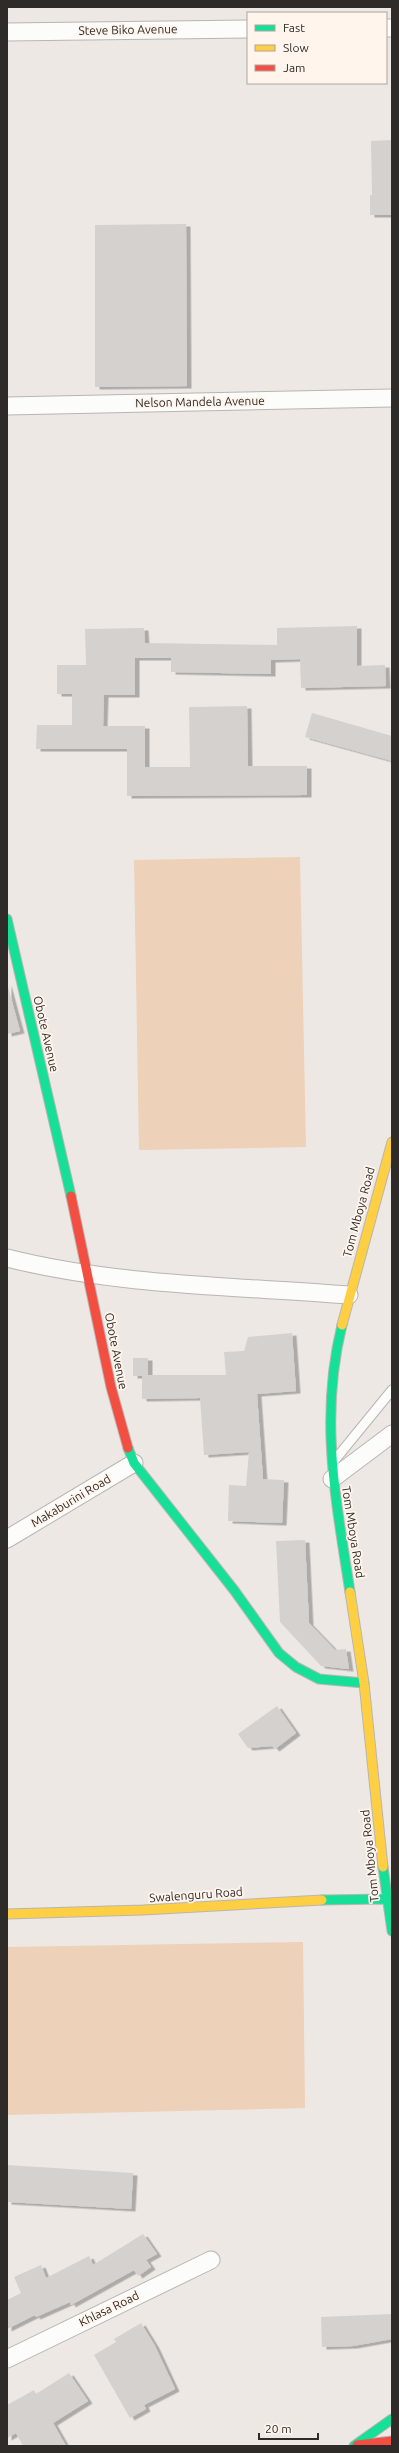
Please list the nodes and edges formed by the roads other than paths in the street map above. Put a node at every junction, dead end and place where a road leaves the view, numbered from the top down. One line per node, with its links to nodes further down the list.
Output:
1 (247, 29): 2 (street, Steve Biko Avenue)
2 (7, 32)
3 (392, 398): 4 (street, Nelson Mandela Avenue)
4 (7, 406)
5 (7, 919): 8 (street, Obote Avenue)
6 (392, 1142): 9 (street, Tom Mboya Road)
7 (7, 1258): 8 (street)
8 (89, 1274): 9 (street); 12 (street, Obote Avenue)
9 (349, 1295): 13 (street, Tom Mboya Road)
10 (392, 1390): 13 (lane)
11 (392, 1434): 13 (street)
12 (134, 1463): 14 (street, Makaburini Road); 15 (street, Obote Avenue)
13 (331, 1472): 15 (street, Tom Mboya Road)
14 (7, 1539)
15 (364, 1683): 16 (street, Tom Mboya Road)
16 (386, 1899): 17 (street, Swalenguru Road); 18 (street, Tom Mboya Road)
17 (7, 1914)
18 (392, 1931)
19 (211, 2260): 20 (street, Khlasa Road)
20 (7, 2359)
21 (392, 2419): 23 (street)
22 (392, 2442): 23 (street)
23 (356, 2445)

